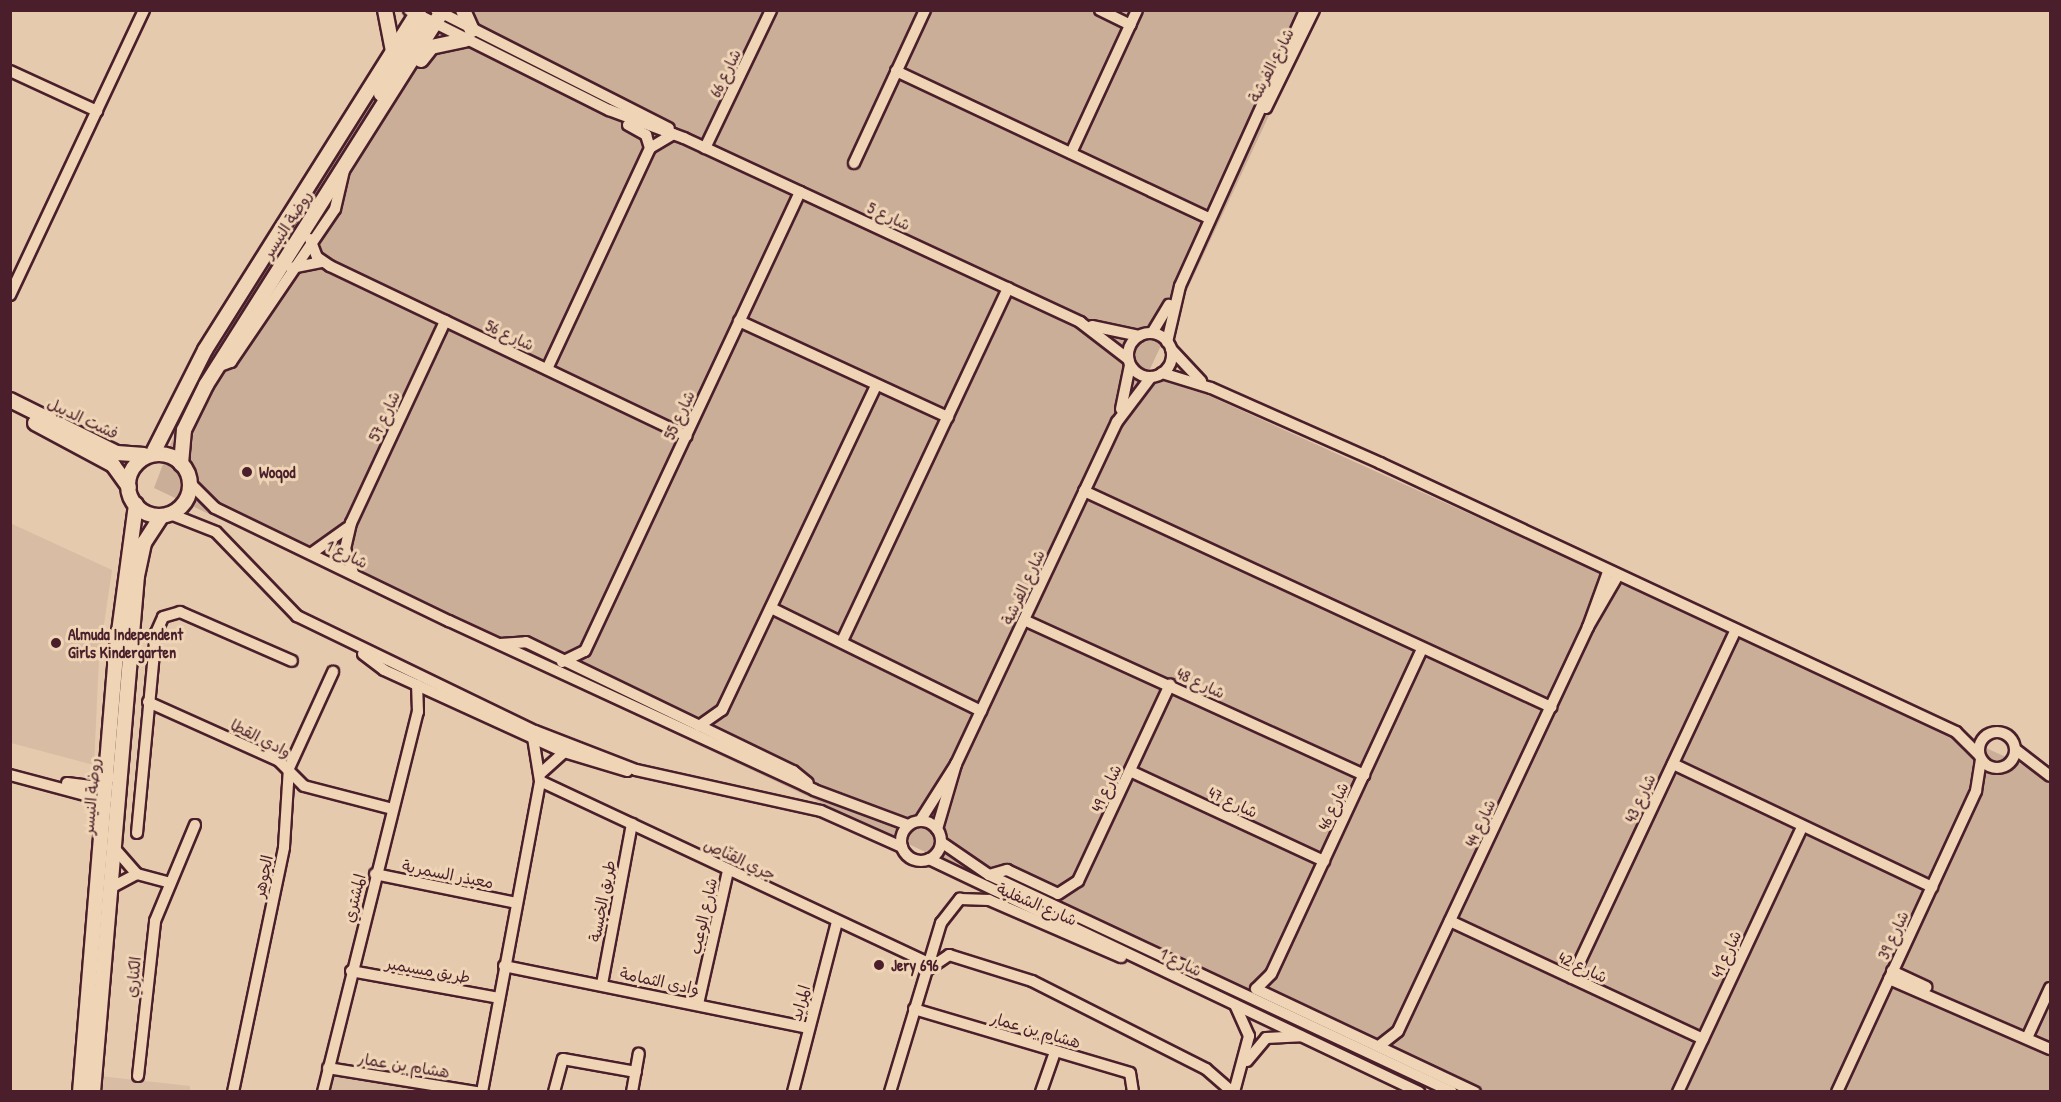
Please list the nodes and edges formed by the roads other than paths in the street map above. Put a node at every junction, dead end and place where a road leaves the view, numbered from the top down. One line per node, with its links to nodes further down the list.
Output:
1 (144, 10): 17 (street)
2 (385, 10): 13 (street)
3 (463, 10): 12 (street)
4 (925, 10): 15 (street)
5 (1100, 10): 11 (street)
6 (1137, 10): 11 (street)
7 (1305, 10): 19 (street, شارع الفرشة)
8 (1314, 10): 19 (street, شارع الفرشة)
9 (768, 11): 23 (street, شارع 66)
10 (428, 13): 12 (street); 13 (street, روضة النيسر); 18 (street, روضة النيسر)
11 (1131, 25): 24 (street)
12 (469, 35): 16 (street); 18 (street); 21 (street)
13 (393, 51): 52 (street, روضة النيسر)
14 (10, 71): 17 (street)
15 (896, 71): 24 (street); 25 (street)
16 (609, 110): 20 (street); 22 (street)
17 (97, 111): 34 (street)
18 (372, 122): 26 (street, روضة النيسر)
19 (1252, 130): 28 (street, شارع الفرشة)
20 (673, 134): 21 (street); 22 (street)
21 (684, 138): 23 (street, شارع 5)
22 (650, 148): 43 (street)
23 (705, 148): 27 (street, شارع 5)
24 (1071, 153): 28 (street)
25 (854, 163)
26 (345, 165): 29 (street); 42 (street, روضة النيسر)
27 (800, 192): 33 (street, شارع 5); 36 (street, شارع 55)
28 (1209, 218): 32 (street, شارع الفرشة)
29 (310, 239): 30 (street); 31 (street)
30 (322, 262): 31 (street); 35 (street, شارع 56)
31 (291, 268): 42 (street)
32 (1180, 286): 38 (street, شارع الفرشة); 40 (street, شارع الفرشة)
33 (1008, 288): 37 (street, شارع 5); 49 (street)
34 (10, 295)
35 (445, 321): 43 (street, شارع 56); 59 (street, شارع 57)
36 (739, 321): 45 (street); 51 (street, شارع 55)
37 (1080, 322): 39 (street, شارع 5); 41 (street, شارع 5)
38 (1152, 333): 39 (street); 40 (street)
39 (1139, 336): 41 (street, شارع الفرشة)
40 (1169, 346): 44 (street, شارع الفرشة); 46 (street)
41 (1129, 362): 44 (street, شارع 5); 50 (street, شارع الفرشة)
42 (217, 367): 53 (street, روضة النيسر)
43 (547, 369): 51 (street, شارع 56)
44 (1156, 375): 46 (street); 50 (street, شارع الفرشة)
45 (876, 385): 49 (street); 63 (street)
46 (1211, 388): 62 (street)
47 (10, 400): 52 (street, فشت الديبل)
48 (10, 407): 55 (street, فشت الديبل)
49 (948, 417): 66 (street)
50 (1117, 422): 56 (street, شارع الفرشة)
51 (686, 435): 70 (street, شارع 55)
52 (149, 453): 53 (street); 55 (street)
53 (181, 464): 54 (street)
54 (188, 481): 58 (street); 60 (street, شارع 1)
55 (129, 487): 57 (street)
56 (1084, 491): 64 (street, شارع الفرشة); 69 (street)
57 (136, 504): 58 (street); 101 (street, روضة النيسر)
58 (166, 517): 68 (street); 116 (street, روضة النيسر)
59 (351, 523): 60 (street, شارع 57); 61 (street, شارع 57)
60 (312, 554): 61 (street, شارع 1)
61 (353, 573): 67 (street, شارع 1)
62 (1613, 575): 65 (street); 79 (street, شارع 44)
63 (771, 608): 66 (street); 80 (street)
64 (1024, 620): 76 (street, شارع 48); 81 (street, شارع الفرشة)
65 (1735, 630): 84 (street); 92 (street, شارع 43)
66 (842, 641): 81 (street)
67 (500, 644): 72 (street, شارع 1); 103 (street, شارع 1)
68 (357, 648): 75 (street); 96 (street)
69 (1422, 649): 79 (street); 100 (street, شارع 46)
70 (585, 651): 72 (street); 74 (street)
71 (292, 661): 78 (street)
72 (562, 662): 74 (street, شارع 1)
73 (333, 672): 95 (street, الجوهر)
74 (590, 675): 83 (street, شارع 1)
75 (417, 685): 77 (street); 82 (street, المشتري)
76 (1170, 685): 97 (street, شارع 49); 100 (street, شارع 48)
77 (441, 696): 82 (street); 87 (street)
78 (148, 702): 95 (street, وادي القطا); 113 (street)
79 (1551, 707): 127 (street, شارع 44)
80 (722, 710): 83 (street); 86 (street)
81 (981, 711): 91 (street, شارع الفرشة)
82 (418, 712): 106 (street, المشتري)
83 (699, 726): 86 (street, شارع 1)
84 (1956, 732): 85 (street); 90 (street)
85 (1986, 735): 88 (street); 90 (street, شارع 39)
86 (723, 737): 103 (street, شارع 1)
87 (533, 738): 89 (street); 102 (street)
88 (2014, 749): 93 (street, شارع 39); 98 (street)
89 (564, 752): 96 (street); 102 (street)
90 (1980, 757): 93 (street); 104 (street, شارع 39)
91 (956, 764): 107 (street, شارع الفرشة); 111 (street, شارع الفرشة)
92 (1673, 764): 112 (street); 134 (street, شارع 43)
93 (2002, 766): 98 (street); 104 (street, شارع 39)
94 (10, 768): 101 (street)
95 (289, 768): 106 (street, وادي القطا); 158 (street, الجوهر)
96 (636, 770): 115 (street)
97 (1130, 771): 118 (street, شارع 47); 122 (street, شارع 49)
98 (2048, 775)
99 (10, 776): 105 (street)
100 (1364, 776): 118 (street, شارع 46)
101 (109, 777): 105 (street, روضة النيسر)
102 (540, 777): 108 (street, جري القنّاص); 126 (street)
103 (814, 790): 110 (street, شارع 1)
104 (1976, 792): 125 (street, شارع 39)
105 (106, 809): 157 (street, روضة النيسر)
106 (392, 809): 121 (street, المشتري)
107 (920, 821): 110 (street); 111 (street)
108 (632, 824): 119 (street, جري القنّاص); 135 (street, طريق الخيسة)
109 (195, 825): 123 (street, الكناري)
110 (909, 825): 115 (street)
111 (937, 829): 114 (street)
112 (1801, 829): 125 (street); 147 (street, شارع 41)
113 (137, 833)
114 (941, 842): 117 (street); 122 (street, شارع 1)
115 (902, 847): 117 (street)
116 (116, 850): 120 (street); 124 (street, روضة النيسر)
117 (929, 859): 136 (street, شارع 1)
118 (1324, 861): 132 (street, شارع 46)
119 (728, 871): 128 (street, جري القنّاص); 141 (street, شارع الوعب)
120 (137, 874): 123 (street); 124 (street)
121 (375, 874): 126 (street, معيذر السمرية); 131 (street, المشتري)
122 (989, 875): 170 (street, شارع 1)
123 (167, 882): 156 (street, الكناري)
124 (114, 885): 157 (street, روضة النيسر)
125 (1932, 887): 133 (street, شارع 39)
126 (516, 903): 129 (street)
127 (1450, 921): 134 (street, شارع 42); 144 (street, شارع 44)
128 (837, 922): 130 (street, جري القنّاص); 143 (street, المرابد)
129 (504, 966): 135 (street, وادى الثمامة); 139 (street)
130 (928, 967): 136 (street, شارع الشفلية); 142 (street, شارع الشفلية); 168 (street)
131 (351, 971): 139 (street, طريق مسيمير); 153 (street, المشتري)
132 (1271, 974): 138 (street, شارع 46); 138 (street, شارع 46)
133 (1891, 975): 146 (street); 173 (street, شارع 39)
134 (1572, 978): 147 (street, شارع 42)
135 (602, 984): 141 (street, وادى الثمامة)
136 (1193, 985): 140 (street, شارع 1)
137 (2050, 988): 146 (street)
138 (1272, 996): 148 (street)
139 (499, 998): 161 (street)
140 (1234, 1003): 145 (street, شارع 1); 155 (street)
141 (698, 1004): 143 (street, وادى الثمامة)
142 (914, 1009): 150 (street, هشام بن عمار); 165 (street, شارع الشفلية)
143 (809, 1028): 164 (street, المرابد)
144 (1398, 1031): 148 (street, شارع 44); 152 (street, شارع 44)
145 (1304, 1036): 155 (street); 169 (street, شارع 1)
146 (2027, 1038): 149 (street)
147 (1702, 1039): 172 (street, شارع 41)
148 (1379, 1046): 152 (street)
149 (2050, 1049)
150 (1055, 1052): 166 (street); 167 (street, هشام بن عمار)
151 (639, 1054): 154 (street)
152 (1399, 1056): 171 (street)
153 (328, 1068): 159 (street, المشتري); 160 (street, هشام بن عمار)
154 (636, 1072): 162 (street); 163 (street)
155 (1241, 1072): 168 (street)
156 (138, 1076)
157 (83, 1091)
158 (233, 1092)
159 (322, 1092)
160 (477, 1092)
161 (482, 1092)
162 (554, 1092)
163 (632, 1092)
164 (793, 1092)
165 (890, 1092)
166 (1041, 1092)
167 (1133, 1092)
168 (1233, 1092)
169 (1419, 1092)
170 (1452, 1092)
171 (1475, 1092)
172 (1678, 1092)
173 (1836, 1092)

